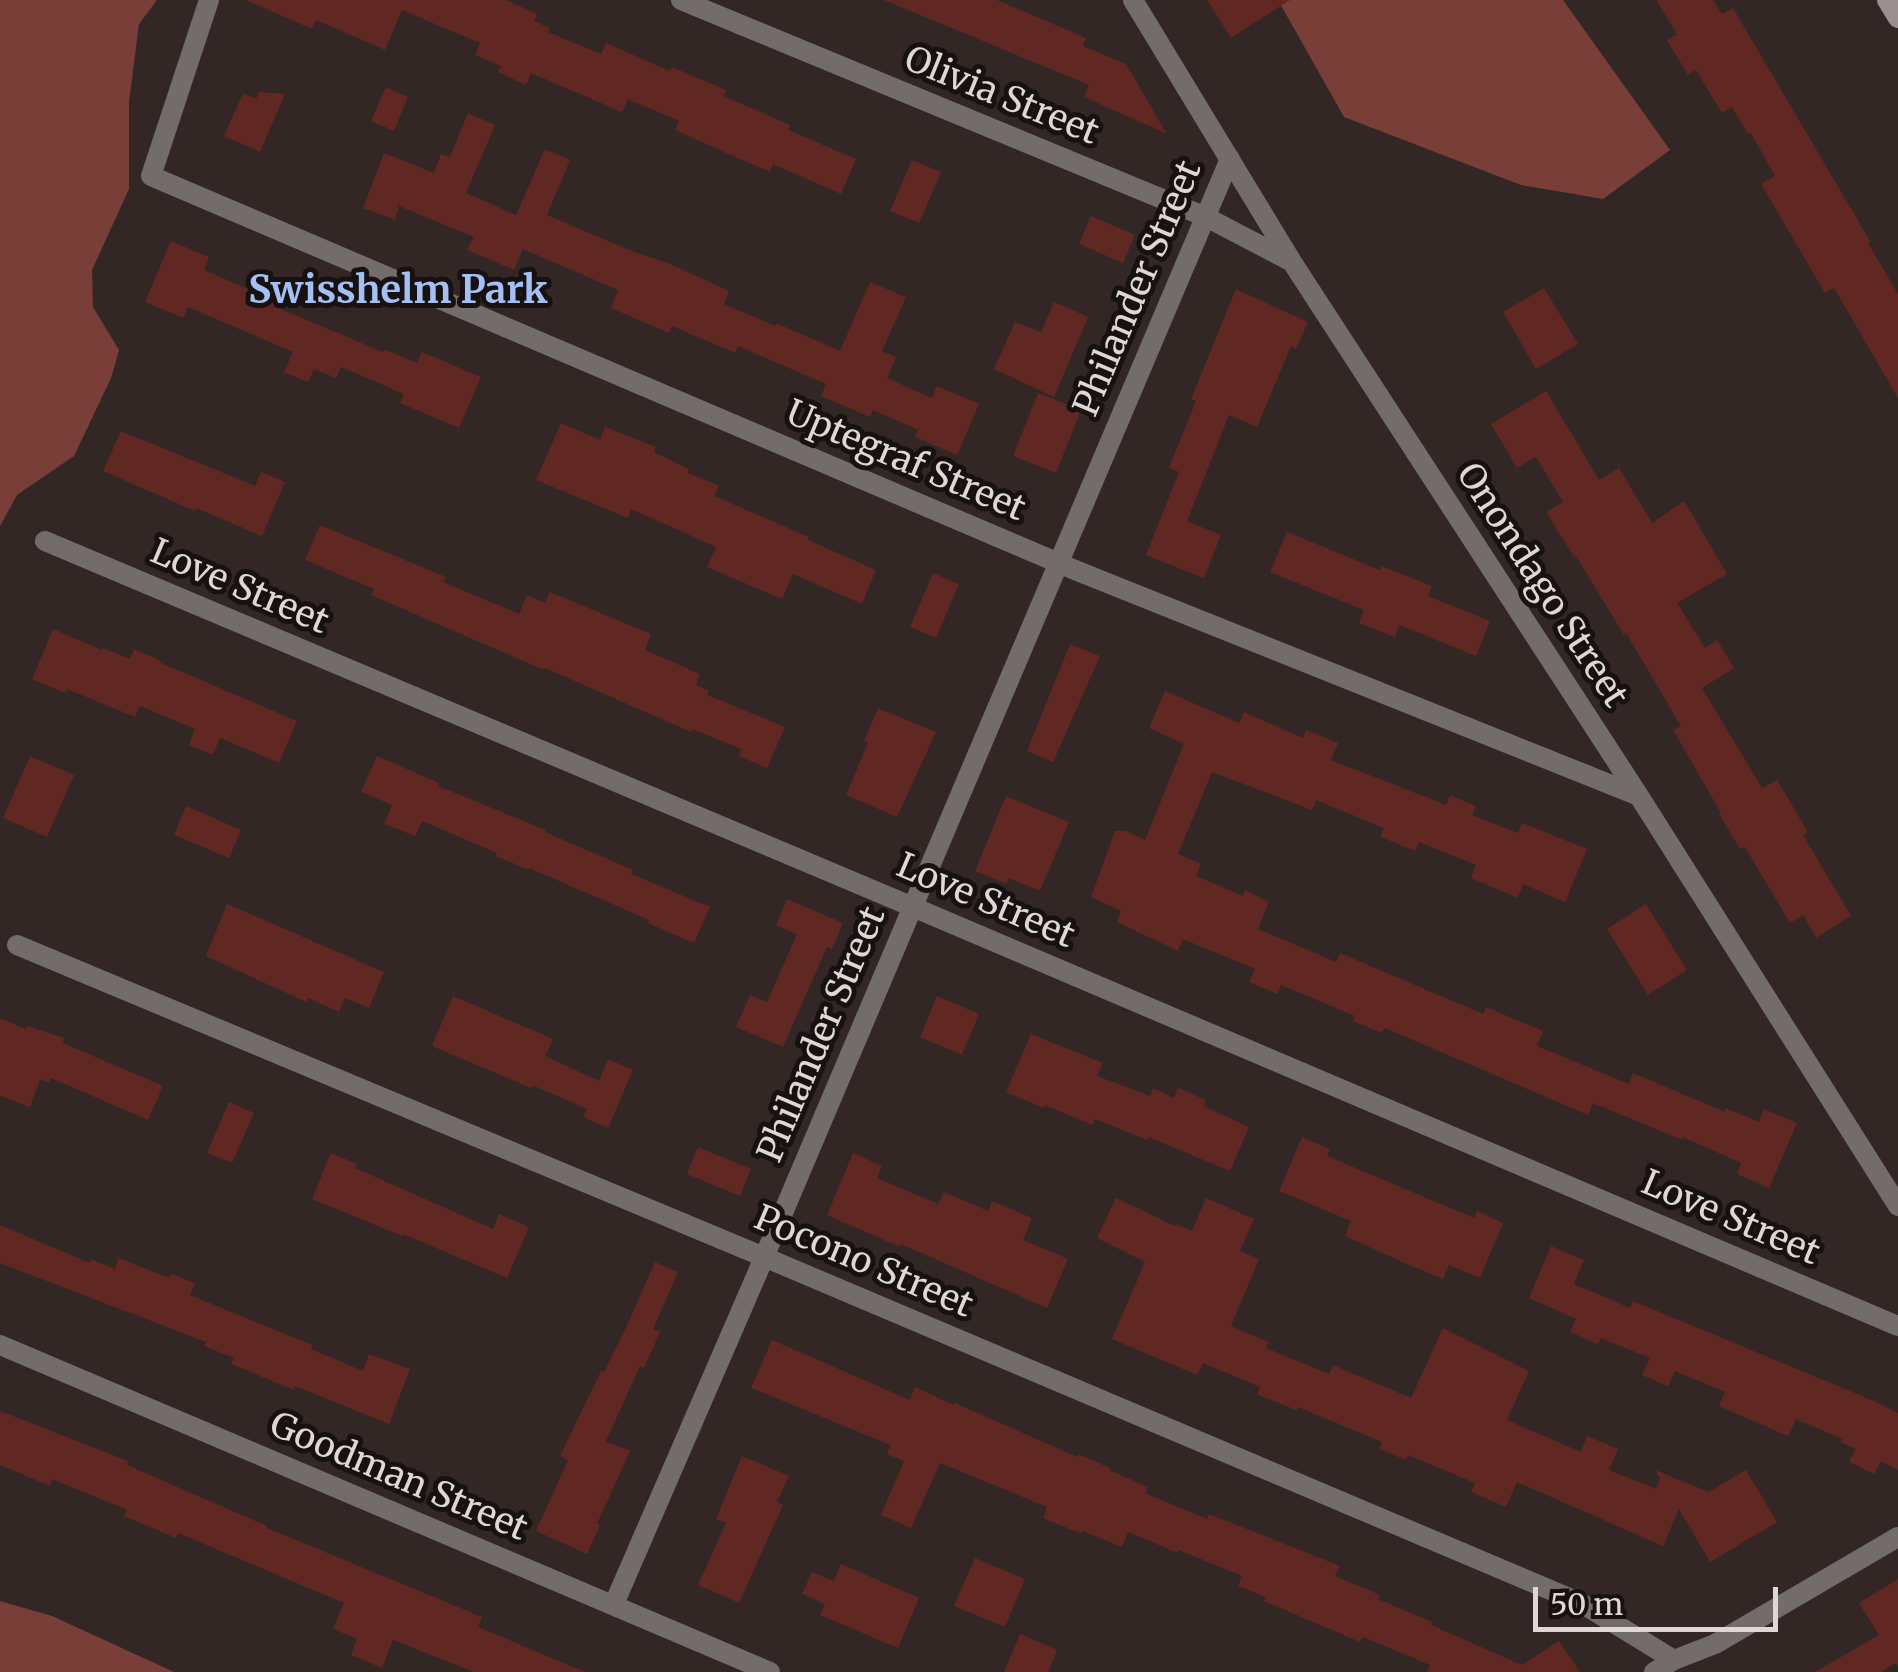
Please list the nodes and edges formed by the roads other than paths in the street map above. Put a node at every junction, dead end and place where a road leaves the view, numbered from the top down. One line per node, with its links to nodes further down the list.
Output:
1 (209, 0): 10 (street, Uptegraf Street)
2 (681, 0): 7 (street, Olivia Street)
3 (1133, 0): 6 (street, Onondago Street)
4 (1888, 0): 5 (main road)
5 (1898, 18)
6 (1230, 158): 7 (street, Philander Street); 8 (street, Onondago Street)
7 (1206, 218): 8 (street, Olivia Street); 10 (street, Philander Street)
8 (1292, 262): 11 (street, Onondago Street)
9 (46, 542): 12 (street, Love Street)
10 (1059, 563): 11 (street, Uptegraf Street); 12 (street, Philander Street)
11 (1639, 796): 14 (street, Onondago Street)
12 (912, 906): 15 (street, Philander Street); 16 (street, Love Street)
13 (17, 945): 15 (street, Pocono Street)
14 (1898, 1206)
15 (764, 1257): 19 (street, Philander Street); 20 (street, Pocono Street)
16 (1898, 1326)
17 (0, 1344): 19 (street, Goodman Street)
18 (1898, 1537): 20 (street)
19 (614, 1604): 21 (street, Goodman Street)
20 (1674, 1660): 22 (street)
21 (770, 1672)
22 (1654, 1672)

